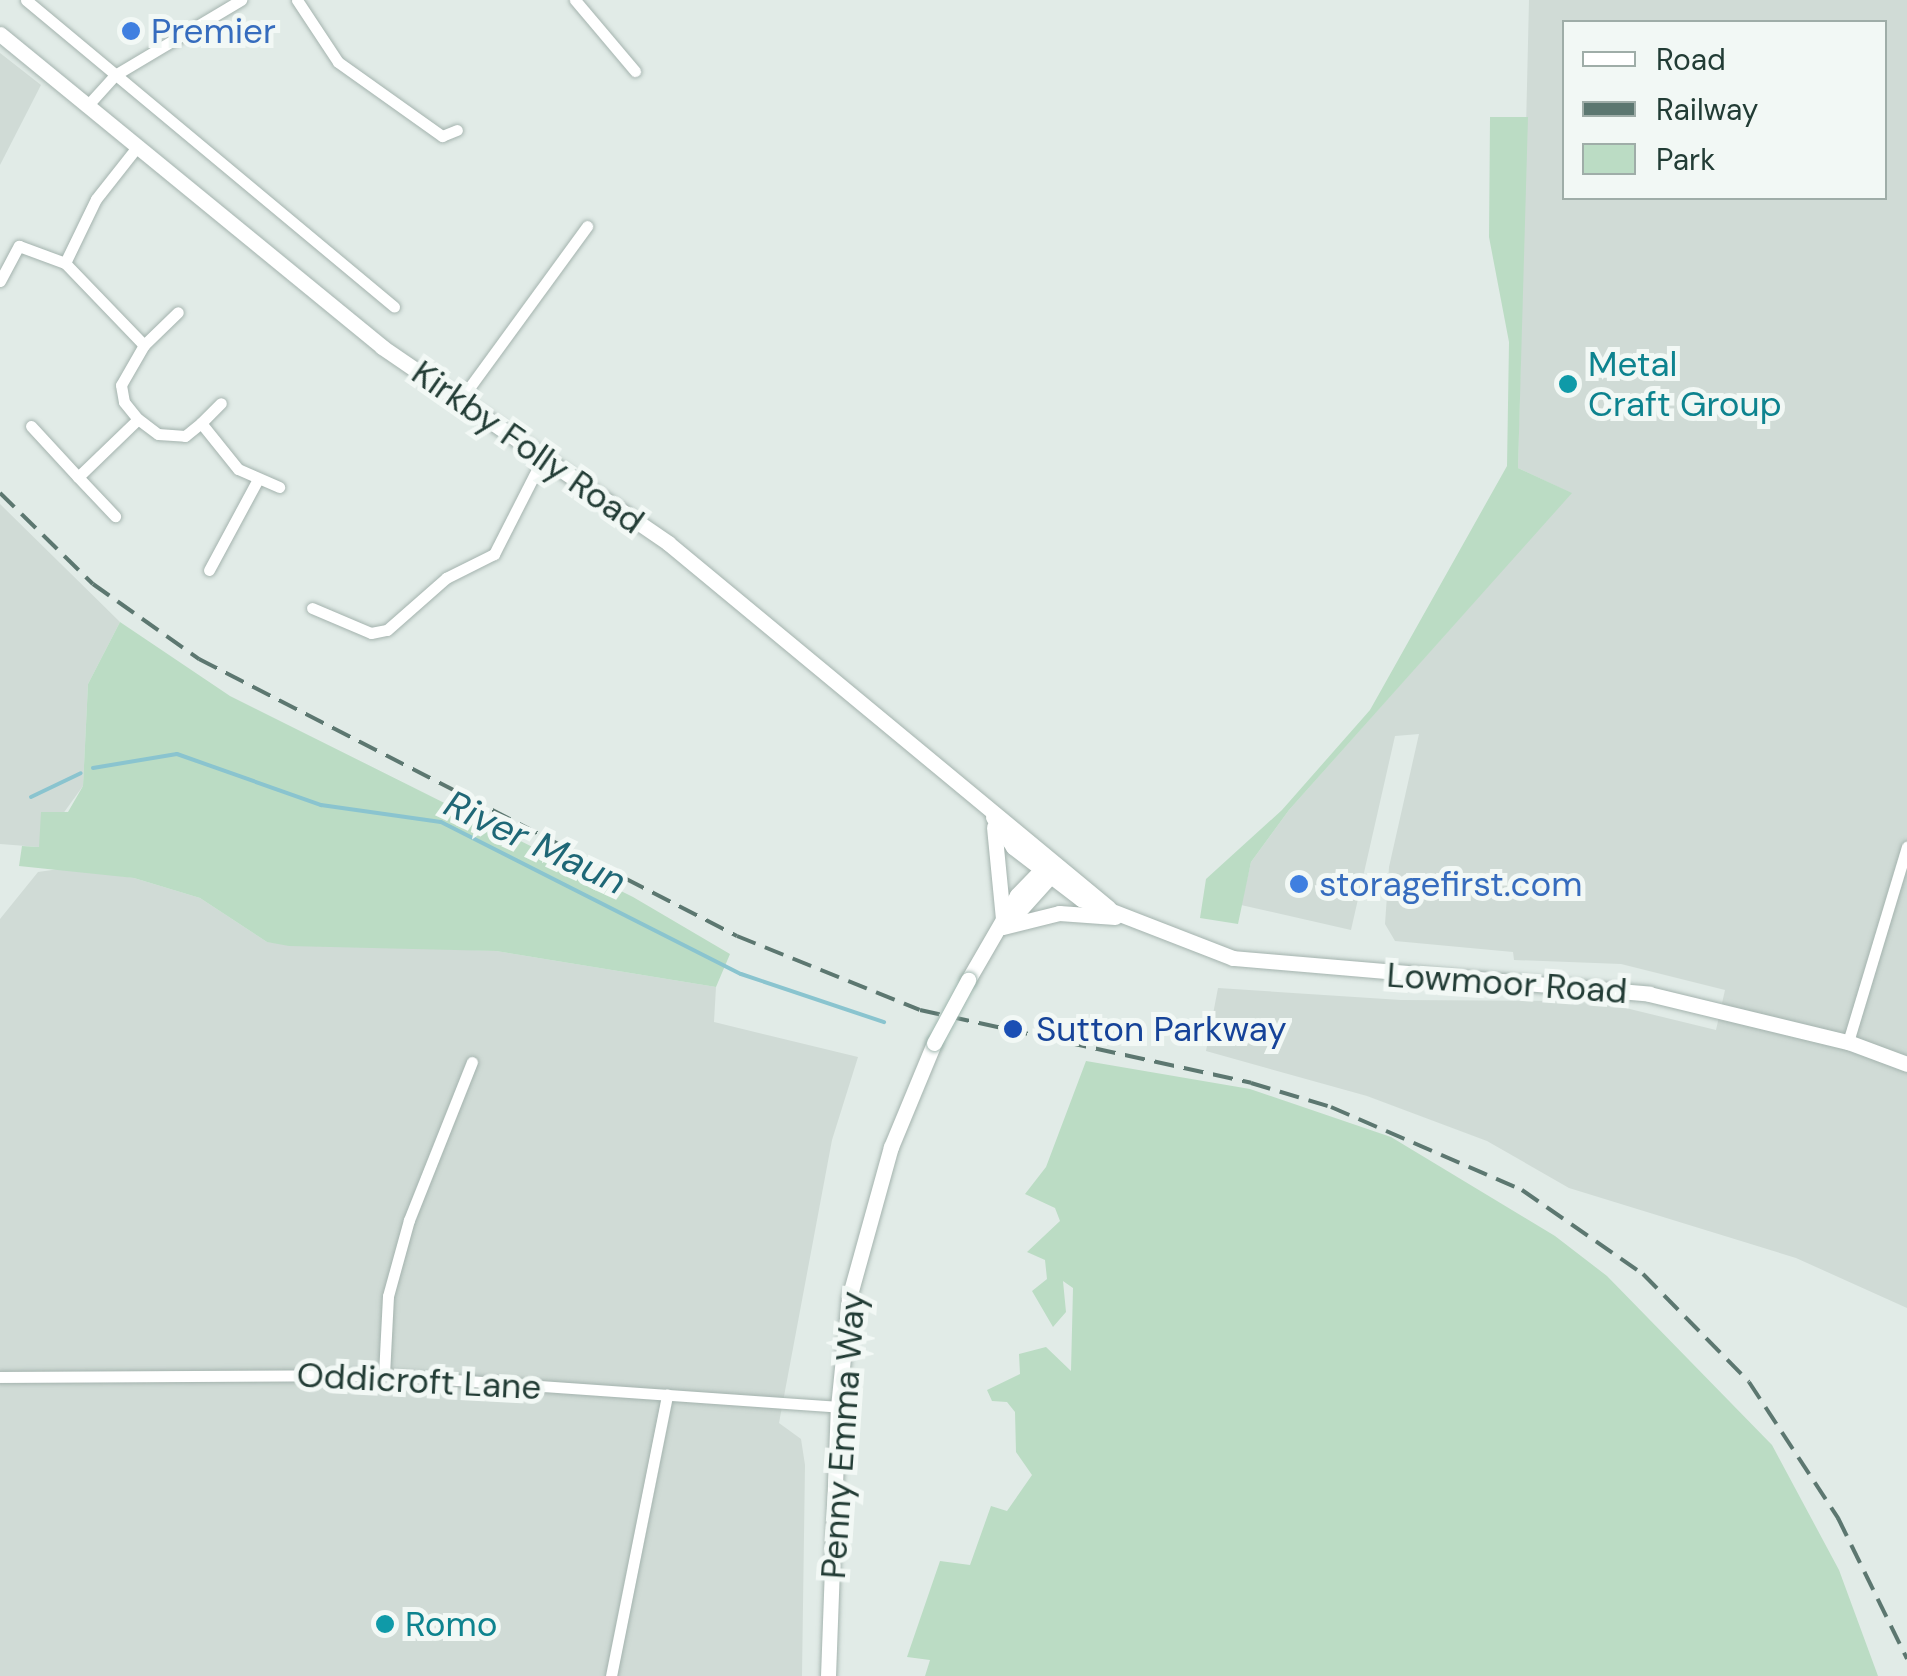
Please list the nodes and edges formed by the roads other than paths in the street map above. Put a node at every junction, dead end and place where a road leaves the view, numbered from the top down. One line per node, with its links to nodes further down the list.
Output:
1 (26, 0): 7 (street)
2 (241, 0): 7 (street)
3 (297, 0): 9 (street)
4 (575, 0): 6 (street)
5 (0, 34): 8 (main road, Kirkby Folly Road)
6 (635, 72)
7 (114, 75): 8 (street); 14 (street)
8 (87, 106): 10 (main road, Kirkby Folly Road)
9 (457, 130)
10 (137, 147): 12 (street); 17 (main road, Kirkby Folly Road)
11 (587, 226): 17 (street)
12 (65, 263): 13 (street); 16 (street)
13 (0, 281)
14 (394, 307)
15 (178, 312): 16 (street)
16 (144, 346): 19 (street)
17 (462, 399): 22 (main road, Kirkby Folly Road)
18 (221, 403): 20 (street)
19 (138, 418): 20 (street); 23 (street)
20 (200, 424): 24 (street)
21 (30, 426): 23 (street)
22 (545, 454): 28 (street); 29 (main road, Kirkby Folly Road)
23 (78, 477): 26 (street)
24 (258, 479): 25 (street); 27 (street)
25 (279, 488)
26 (115, 516)
27 (209, 570)
28 (312, 608)
29 (992, 815): 31 (main road, Kirkby Folly Road); 32 (main road, Lowmoor Road); 35 (main road)
30 (1906, 854): 36 (street)
31 (1056, 860): 32 (main road, Penny Emma Way); 33 (main road, Lowmoor Road)
32 (1046, 874): 33 (main road, Lowmoor Road); 35 (main road, Penny Emma Way)
33 (1109, 908): 34 (main road, Lowmoor Road)
34 (1129, 918): 35 (main road); 36 (main road, Lowmoor Road)
35 (1003, 927): 42 (main road, Penny Emma Way, bridge)
36 (1848, 1042): 38 (main road, Lowmoor Road)
37 (472, 1062): 39 (street)
38 (1907, 1064)
39 (384, 1376): 40 (street, Oddicroft Lane); 41 (street, Oddicroft Lane)
40 (0, 1377)
41 (667, 1395): 42 (street, Oddicroft Lane); 43 (street)
42 (838, 1407): 44 (main road, Penny Emma Way)
43 (610, 1676)
44 (828, 1676)

